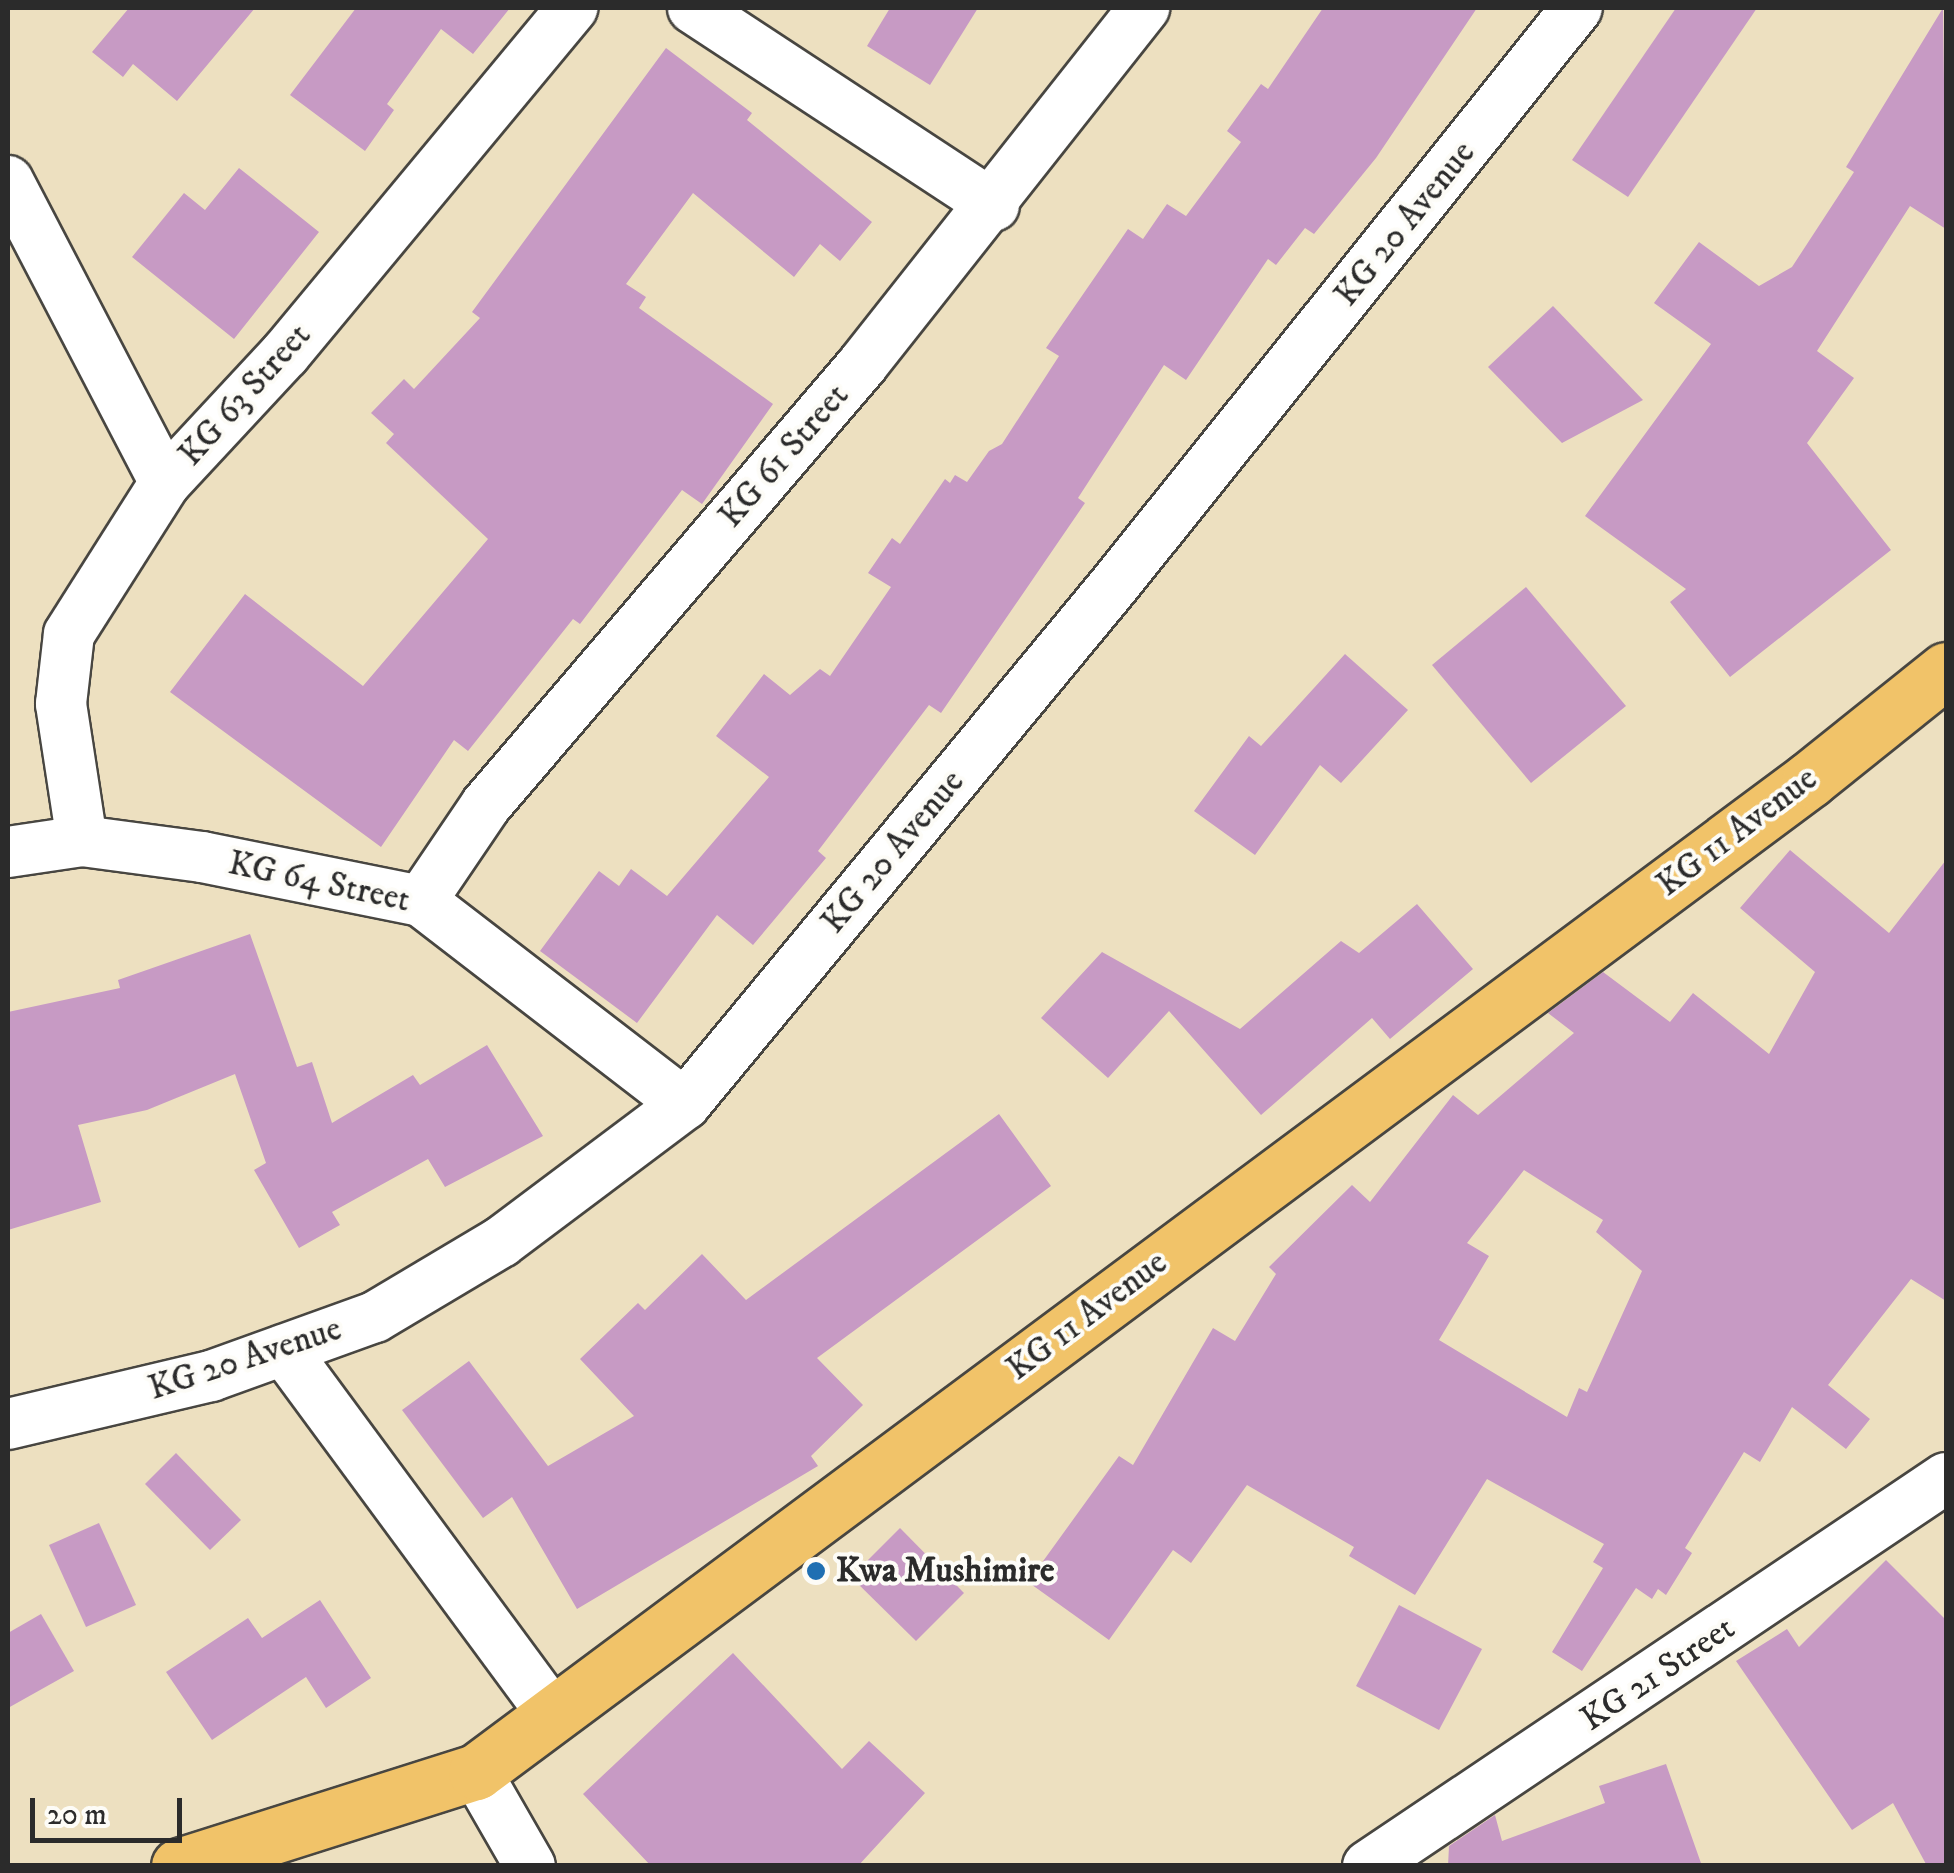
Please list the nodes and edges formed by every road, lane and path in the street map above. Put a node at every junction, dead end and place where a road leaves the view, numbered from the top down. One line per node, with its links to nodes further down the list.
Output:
1 (572, 8): 7 (street, KG 63 Street)
2 (693, 8): 6 (street)
3 (1144, 8): 6 (street, KG 61 Street)
4 (1578, 8): 12 (street, KG 20 Avenue)
5 (8, 182): 7 (street)
6 (994, 206): 11 (street, KG 61 Street)
7 (165, 483): 9 (street, KG 63 Street)
8 (1946, 670): 16 (main road, KG 11 Avenue)
9 (82, 841): 10 (street, KG 64 Street); 11 (street, KG 64 Street)
10 (8, 852)
11 (421, 901): 12 (street, KG 64 Street)
12 (685, 1104): 13 (street, KG 20 Avenue)
13 (284, 1350): 14 (street, KG 20 Avenue); 16 (street)
14 (8, 1424)
15 (1946, 1478): 20 (street, KG 21 Street)
16 (552, 1714): 17 (main road, KG 11 Avenue)
17 (476, 1772): 18 (main road, KG 11 Avenue); 19 (street)
18 (178, 1866)
19 (530, 1866)
20 (1368, 1866)

